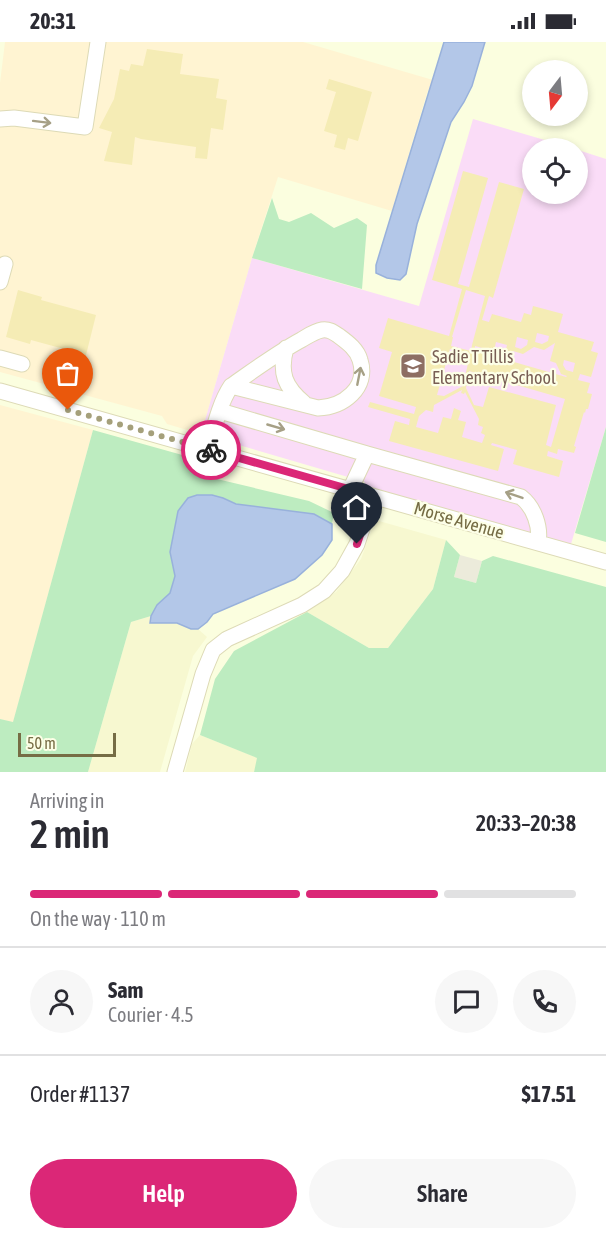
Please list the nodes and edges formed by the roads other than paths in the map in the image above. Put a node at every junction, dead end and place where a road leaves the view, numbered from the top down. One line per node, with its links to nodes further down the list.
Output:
1 (98, 42): 2 (street, one-way to 1)
2 (0, 119)
3 (2, 263): 4 (street)
4 (0, 282)
5 (286, 348): 8 (street); 10 (street); 10 (street, one-way to 5)
6 (0, 358): 7 (street)
7 (22, 364)
8 (231, 386): 10 (street); 11 (street)
9 (0, 391): 12 (street, Morse Avenue)
10 (306, 405)
11 (220, 411): 12 (street); 13 (street, one-way to 13)
12 (208, 450): 14 (street, Morse Avenue)
13 (367, 454): 14 (street); 16 (street, one-way to 13)
14 (350, 490): 15 (street, Morse Avenue)
15 (373, 496): 16 (street, Morse Avenue); 18 (street)
16 (538, 543): 17 (street, Morse Avenue)
17 (606, 562)
18 (175, 772)

